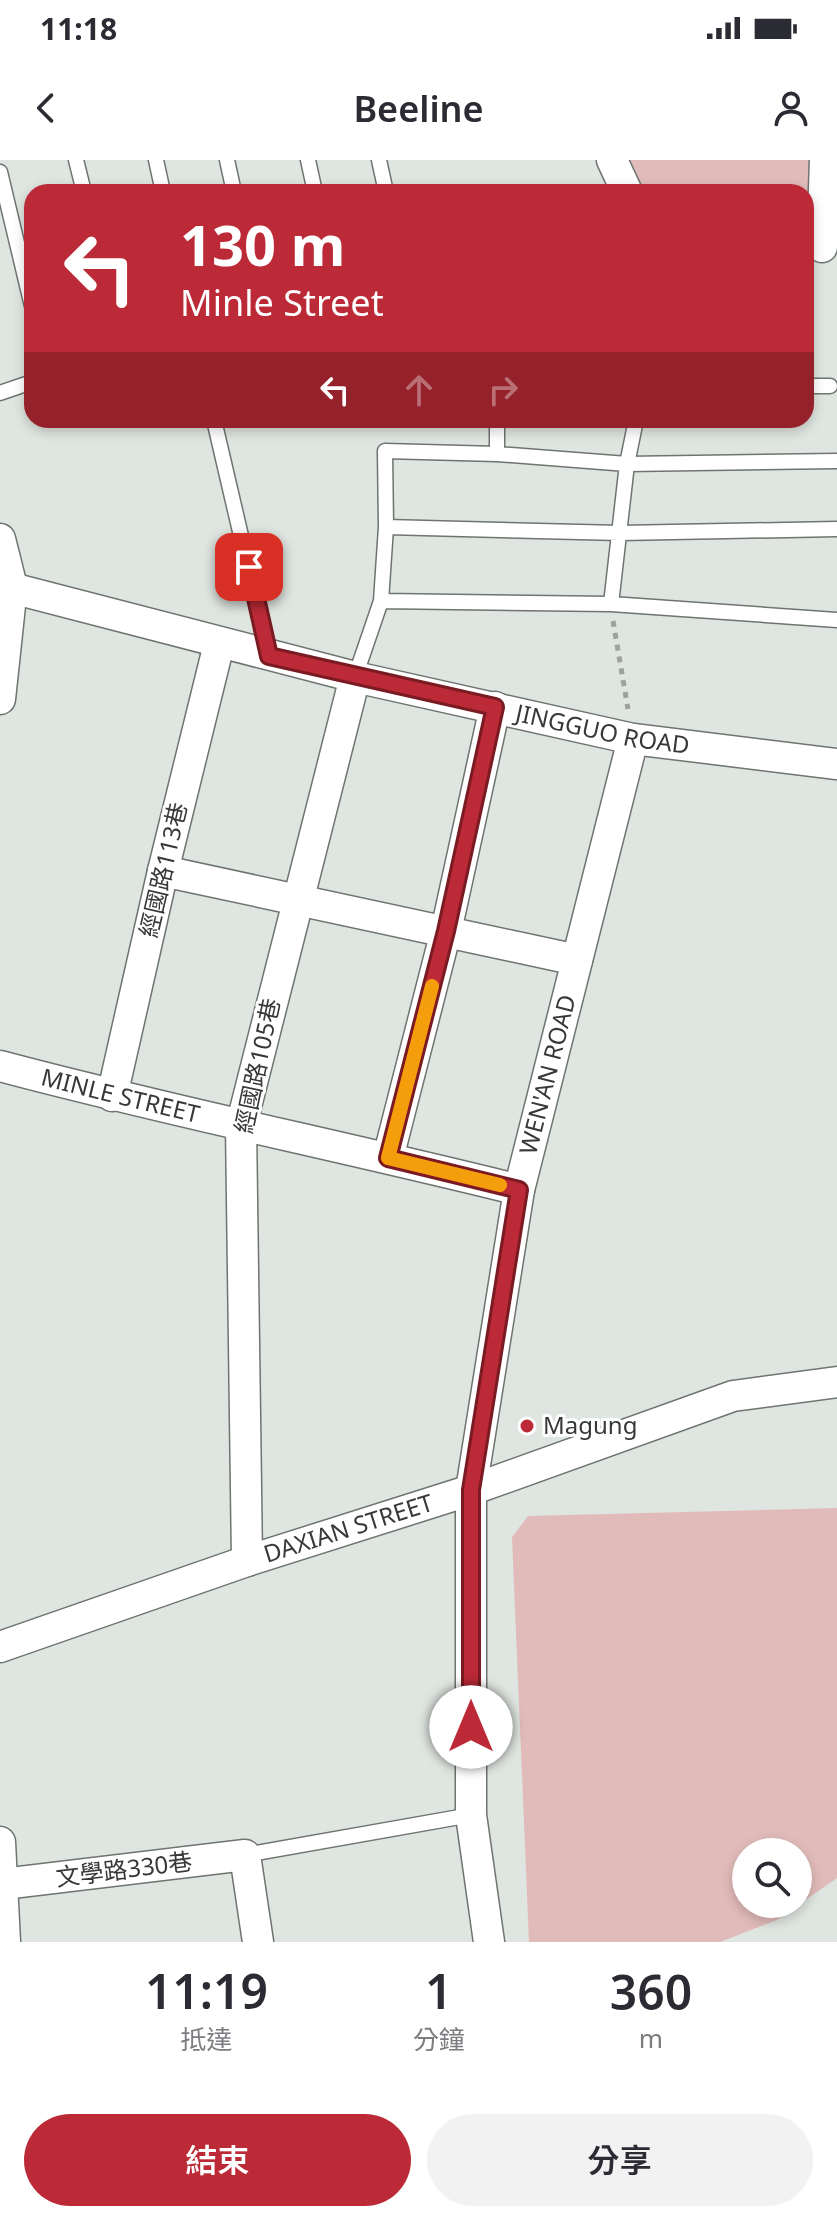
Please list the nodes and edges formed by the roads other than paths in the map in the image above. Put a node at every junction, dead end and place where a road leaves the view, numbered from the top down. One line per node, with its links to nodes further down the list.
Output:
1 (76, 160): 9 (lane)
2 (156, 160): 10 (lane)
3 (227, 160): 11 (lane)
4 (308, 160): 12 (lane)
5 (379, 160): 13 (lane)
6 (612, 160): 14 (street)
7 (825, 160): 15 (street)
8 (0, 172): 16 (lane)
9 (82, 184)
10 (161, 184)
11 (232, 184)
12 (313, 184)
13 (384, 184)
14 (623, 184)
15 (822, 247)
16 (24, 272)
17 (24, 385): 20 (lane)
18 (814, 386): 19 (lane)
19 (830, 386)
20 (0, 393)
21 (216, 428): 36 (lane)
22 (497, 428): 24 (lane)
23 (634, 428): 26 (lane)
24 (497, 454): 26 (lane); 27 (lane)
25 (837, 461): 26 (lane)
26 (627, 464): 29 (lane)
27 (386, 527): 29 (lane); 32 (lane)
28 (837, 529): 29 (lane)
29 (620, 533): 33 (lane)
30 (0, 539): 31 (street)
31 (6, 586): 35 (street, JINGGUO ROAD); 38 (street)
32 (381, 601): 33 (lane); 37 (lane)
33 (611, 604): 34 (lane)
34 (837, 620)
35 (219, 644): 36 (street, JINGGUO ROAD); 42 (street, 經國路113巷)
36 (269, 656): 37 (street, JINGGUO ROAD)
37 (355, 677): 39 (street, JINGGUO ROAD); 43 (street, 經國路105巷)
38 (0, 699)
39 (495, 707): 40 (street, JINGGUO ROAD); 44 (street)
40 (633, 739): 41 (street, JINGGUO ROAD); 45 (street, WEN'AN ROAD)
41 (837, 764)
42 (163, 871): 43 (street); 47 (street, 經國路113巷)
43 (297, 901): 44 (street); 48 (street, 經國路105巷)
44 (446, 931): 45 (street); 49 (street)
45 (577, 960): 50 (street, WEN'AN ROAD)
46 (0, 1066): 47 (street, MINLE STREET)
47 (112, 1096): 48 (street, MINLE STREET)
48 (241, 1126): 49 (street, MINLE STREET); 53 (street, 經國路105巷)
49 (388, 1158): 50 (street, MINLE STREET)
50 (519, 1190): 52 (street, WEN'AN ROAD)
51 (837, 1382): 52 (street, DAXIAN STREET)
52 (471, 1490): 53 (street, DAXIAN STREET); 55 (street, WEN'AN ROAD)
53 (247, 1561): 54 (street, DAXIAN STREET)
54 (0, 1647)
55 (471, 1815): 57 (lane); 61 (street, WEN'AN ROAD)
56 (0, 1842): 58 (street)
57 (245, 1855): 58 (street, 文學路330巷); 60 (street)
58 (3, 1884): 59 (street)
59 (5, 1942)
60 (258, 1942)
61 (489, 1942)

